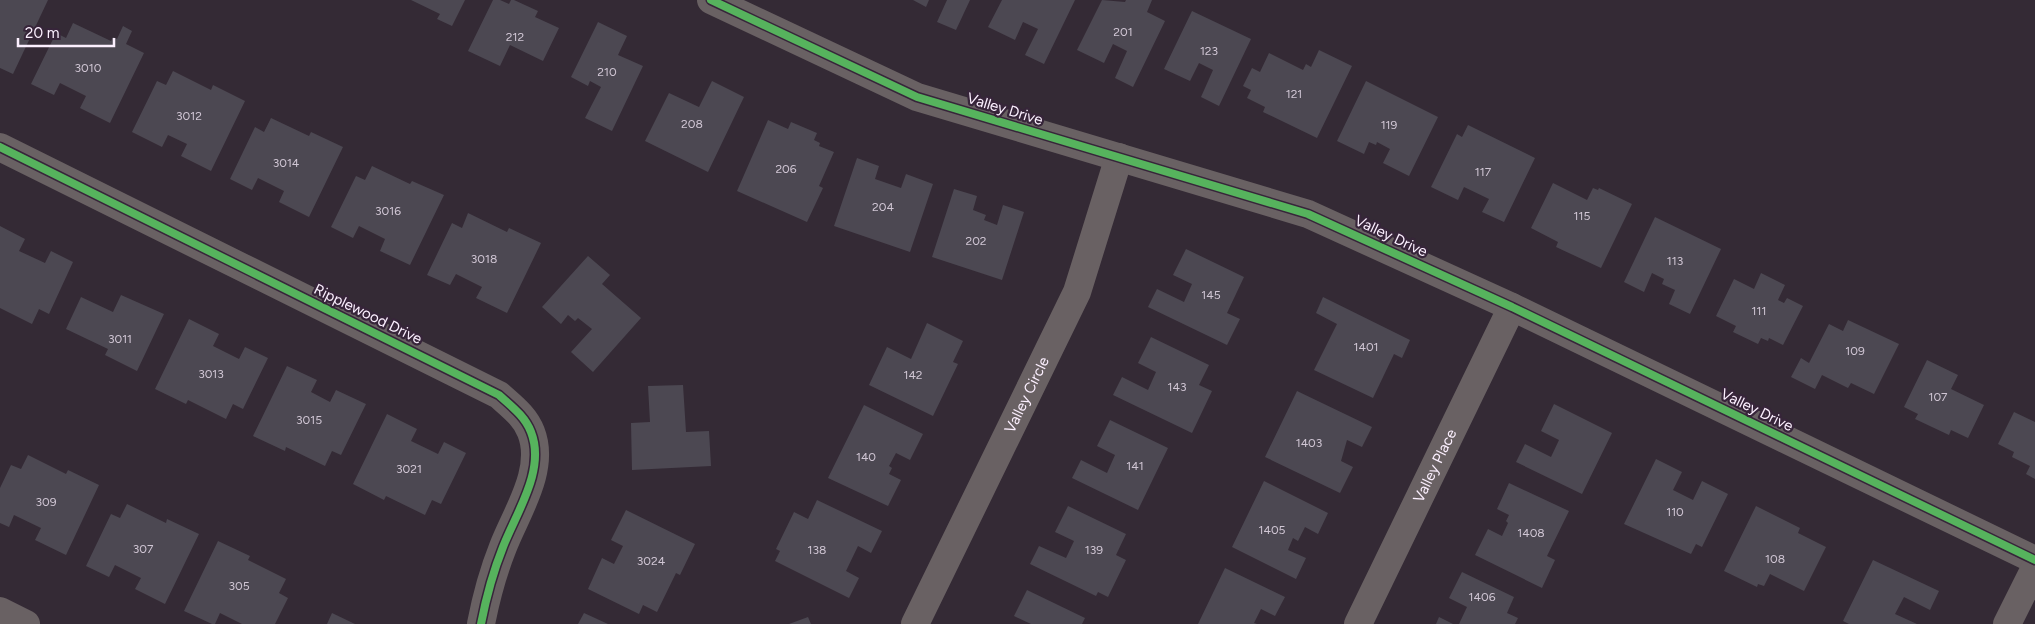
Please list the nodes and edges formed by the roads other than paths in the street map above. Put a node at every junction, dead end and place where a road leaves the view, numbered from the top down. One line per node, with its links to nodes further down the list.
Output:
1 (711, 0): 3 (street, Valley Drive)
2 (0, 147): 9 (street, Ripplewood Drive)
3 (1120, 157): 4 (street, Valley Drive); 10 (street, Valley Circle)
4 (1512, 307): 5 (street, Valley Drive); 11 (street, Valley Place)
5 (2035, 560)
6 (2035, 568): 12 (street)
7 (0, 612): 8 (street)
8 (26, 624)
9 (481, 624)
10 (915, 624)
11 (1358, 624)
12 (2008, 624)

